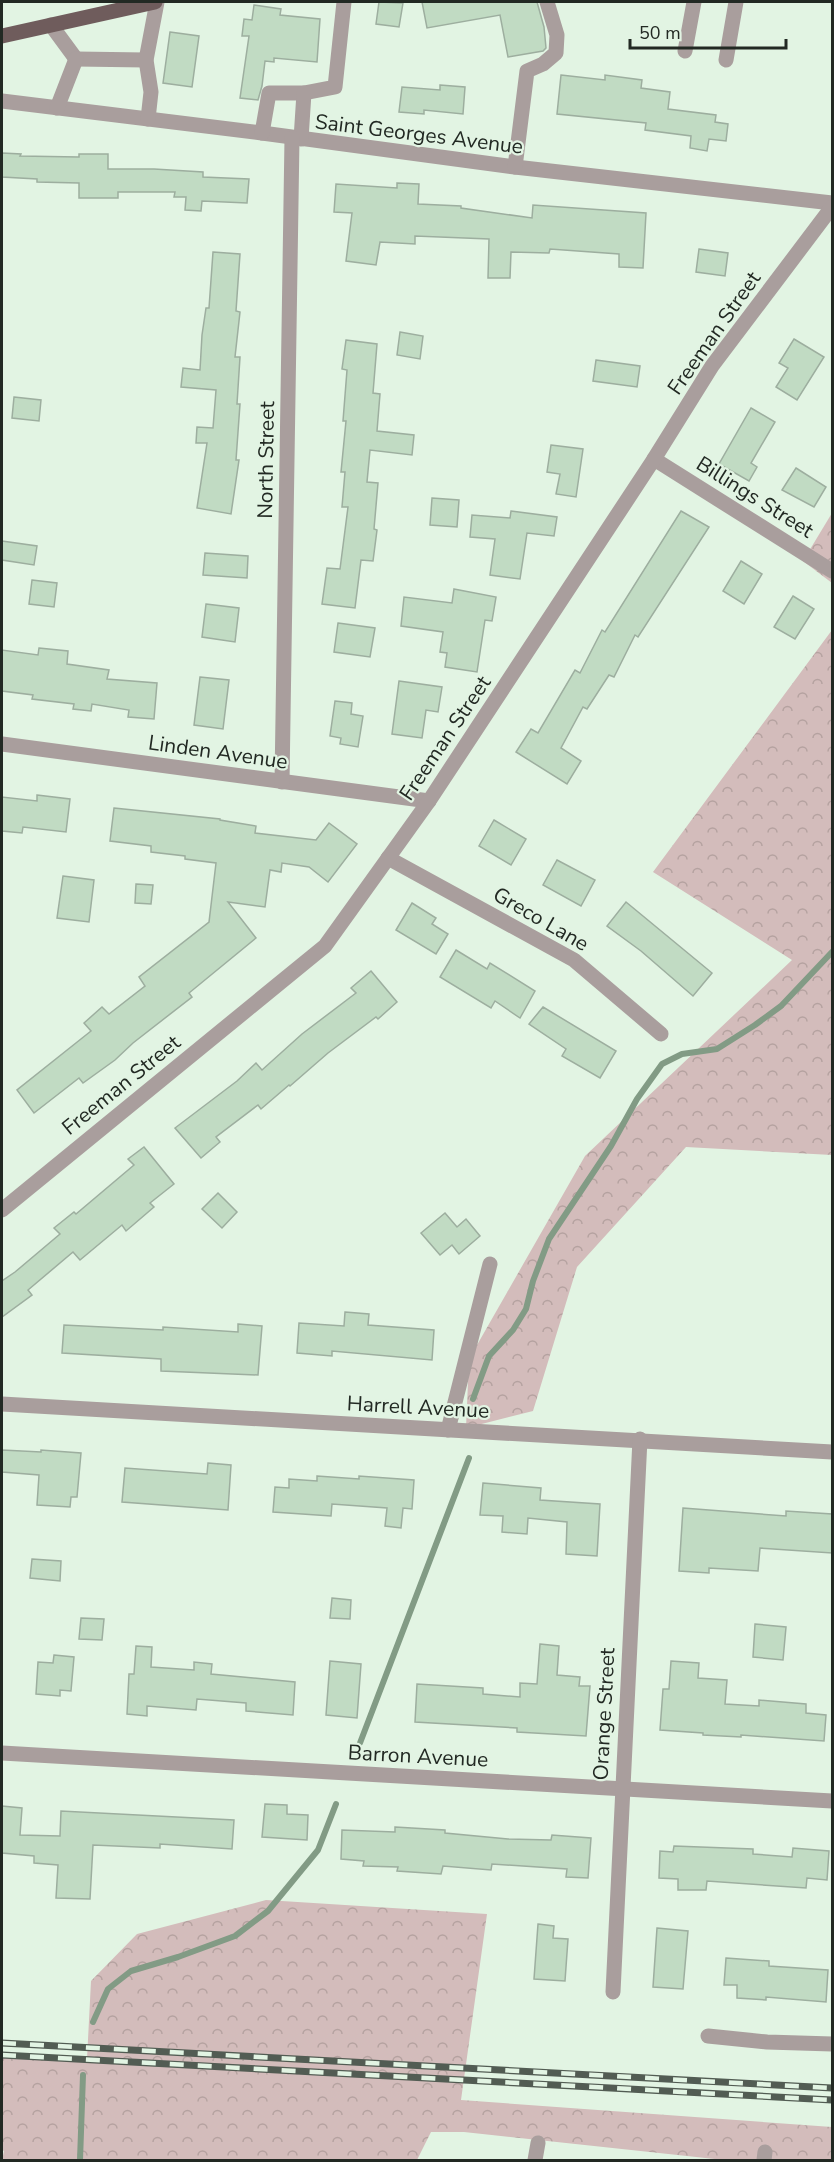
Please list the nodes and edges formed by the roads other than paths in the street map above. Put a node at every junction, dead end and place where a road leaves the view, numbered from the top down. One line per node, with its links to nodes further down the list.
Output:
1 (156, 2): 6 (main road); 10 (street)
2 (344, 2): 12 (street)
3 (547, 2): 18 (street)
4 (694, 2): 8 (street)
5 (736, 2): 11 (street)
6 (51, 25): 7 (main road); 9 (street)
7 (2, 36)
8 (685, 51)
9 (76, 59): 10 (street); 14 (street)
10 (146, 60): 15 (street)
11 (726, 60)
12 (304, 93): 16 (street); 17 (street, North Street)
13 (2, 101): 14 (street, Saint Georges Avenue)
14 (57, 108): 15 (street, Saint Georges Avenue)
15 (148, 119): 16 (street, Saint Georges Avenue)
16 (262, 133): 17 (street, Saint Georges Avenue)
17 (297, 139): 18 (street, Saint Georges Avenue); 23 (street, North Street)
18 (515, 168): 19 (street, Saint Georges Avenue)
19 (832, 205): 20 (street, Freeman Street)
20 (654, 459): 21 (street, Billings Street); 24 (street, Freeman Street)
21 (832, 571)
22 (2, 744): 23 (street, Linden Avenue)
23 (282, 782): 24 (street, Linden Avenue)
24 (429, 801): 25 (street, Freeman Street)
25 (388, 858): 26 (street, Greco Lane); 27 (street, Freeman Street)
26 (661, 1034)
27 (2, 1210)
28 (490, 1264): 30 (street)
29 (2, 1404): 30 (street, Harrell Avenue)
30 (448, 1430): 31 (street, Harrell Avenue)
31 (640, 1439): 32 (street, Harrell Avenue); 34 (street, Orange Street)
32 (832, 1452)
33 (2, 1753): 34 (street, Barron Avenue)
34 (622, 1787): 35 (street, Barron Avenue); 36 (street, Orange Street)
35 (832, 1801)
36 (613, 1992)
37 (708, 2036): 38 (street)
38 (832, 2044)
39 (538, 2143): 40 (street)
40 (535, 2160)

